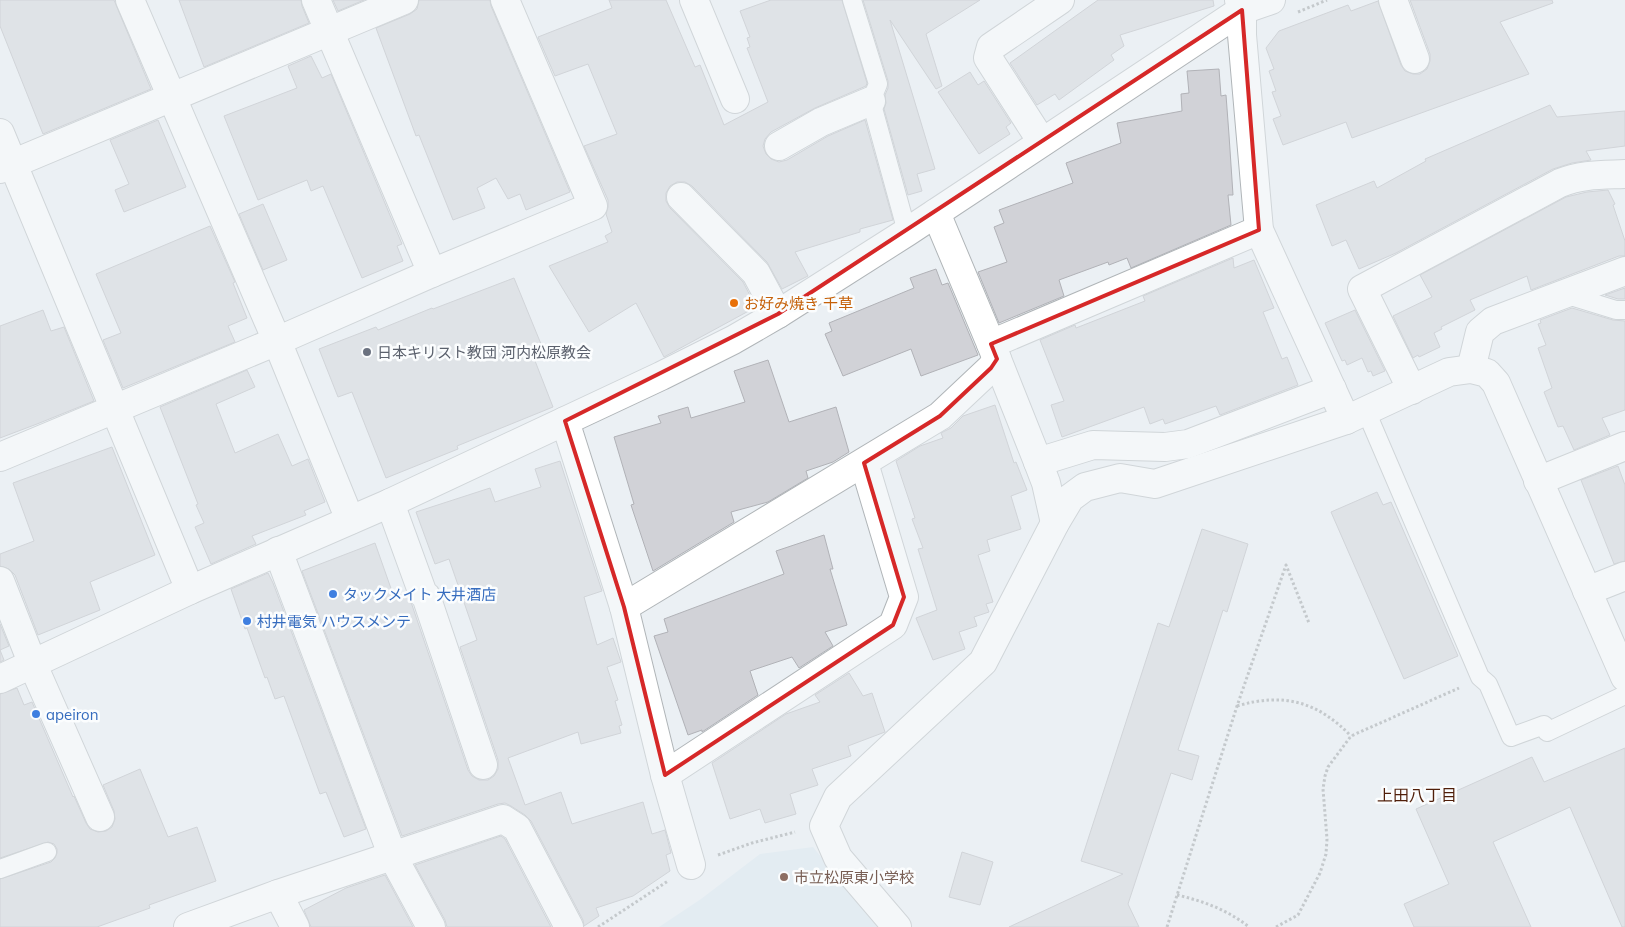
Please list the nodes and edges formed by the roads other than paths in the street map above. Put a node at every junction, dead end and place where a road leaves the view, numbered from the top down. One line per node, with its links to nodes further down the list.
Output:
1 (130, 0): 13 (street)
2 (316, 0): 11 (street)
3 (404, 0): 11 (street)
4 (505, 0): 26 (street)
5 (694, 0): 14 (street)
6 (852, 0): 15 (lane)
7 (1060, 0): 17 (street)
8 (1271, 0): 10 (street)
9 (1393, 0): 12 (street)
10 (1245, 3): 17 (street); 23 (street)
11 (328, 31): 13 (street); 26 (street)
12 (1416, 60)
13 (171, 97): 19 (street); 30 (street)
14 (735, 99)
15 (871, 101): 18 (street); 24 (lane)
16 (0, 132): 19 (street)
17 (1042, 142): 22 (street)
18 (779, 146)
19 (7, 166): 35 (street)
20 (1625, 174): 34 (street)
21 (681, 198): 29 (street)
22 (936, 213): 24 (street); 31 (street)
23 (1259, 230): 31 (street); 33 (street)
24 (907, 232): 29 (street)
25 (1625, 271): 27 (street)
26 (432, 273): 30 (street)
27 (1564, 294): 28 (lane); 32 (street)
28 (1625, 310)
29 (778, 314): 37 (street)
30 (276, 341): 35 (street); 44 (street)
31 (994, 352): 40 (street); 41 (street)
32 (1471, 369): 34 (street); 42 (street)
33 (1332, 389): 36 (street); 40 (street)
34 (1412, 390): 36 (street)
35 (116, 409): 39 (street); 49 (street)
36 (1356, 416): 45 (street); 55 (lane)
37 (565, 422): 43 (street); 51 (street)
38 (1625, 446): 42 (street)
39 (0, 457)
40 (1038, 462): 45 (street)
41 (864, 463): 51 (street); 57 (street)
42 (1538, 481): 50 (street)
43 (390, 503): 44 (street); 56 (street)
44 (350, 520): 46 (street)
45 (1055, 523): 68 (street)
46 (278, 551): 49 (street); 60 (street)
47 (1625, 576): 50 (street)
48 (0, 581): 52 (street)
49 (190, 590): 52 (street)
50 (1587, 591): 53 (street)
51 (624, 606): 57 (street)
52 (34, 665): 54 (street); 58 (street)
53 (1625, 677)
54 (0, 679)
55 (1625, 695)
56 (483, 765)
57 (665, 775): 61 (street)
58 (100, 817)
59 (47, 852): 62 (lane)
60 (393, 857): 63 (street); 66 (street); 67 (street)
61 (691, 865)
62 (0, 869)
63 (278, 894): 64 (street); 65 (street)
64 (188, 927)
65 (296, 927)
66 (431, 927)
67 (569, 927)
68 (897, 927)

